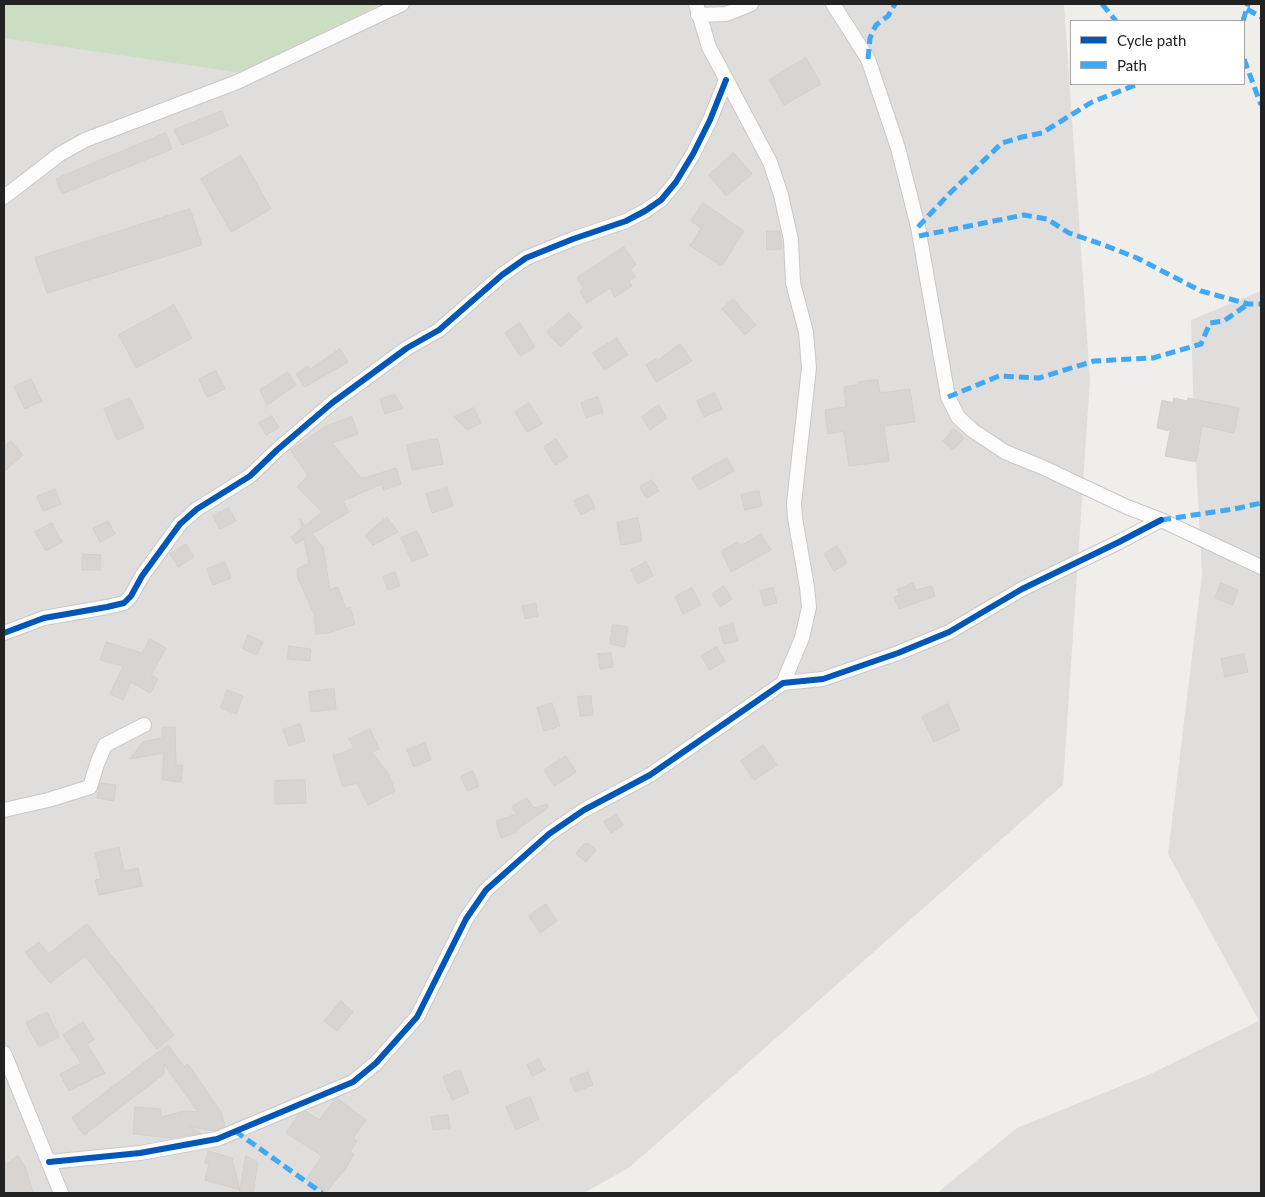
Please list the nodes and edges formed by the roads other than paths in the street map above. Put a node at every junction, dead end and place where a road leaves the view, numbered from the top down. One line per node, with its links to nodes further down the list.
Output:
1 (402, 4): 6 (street)
2 (751, 4): 4 (street)
3 (833, 4): 7 (street)
4 (697, 10): 5 (street)
5 (726, 80): 9 (street); 10 (street)
6 (4, 197)
7 (1161, 520): 8 (street); 10 (street)
8 (1261, 567)
9 (4, 633)
10 (783, 683): 14 (street)
11 (144, 725): 12 (street)
12 (4, 810)
13 (4, 1053): 14 (street)
14 (49, 1162): 15 (street)
15 (61, 1193)

